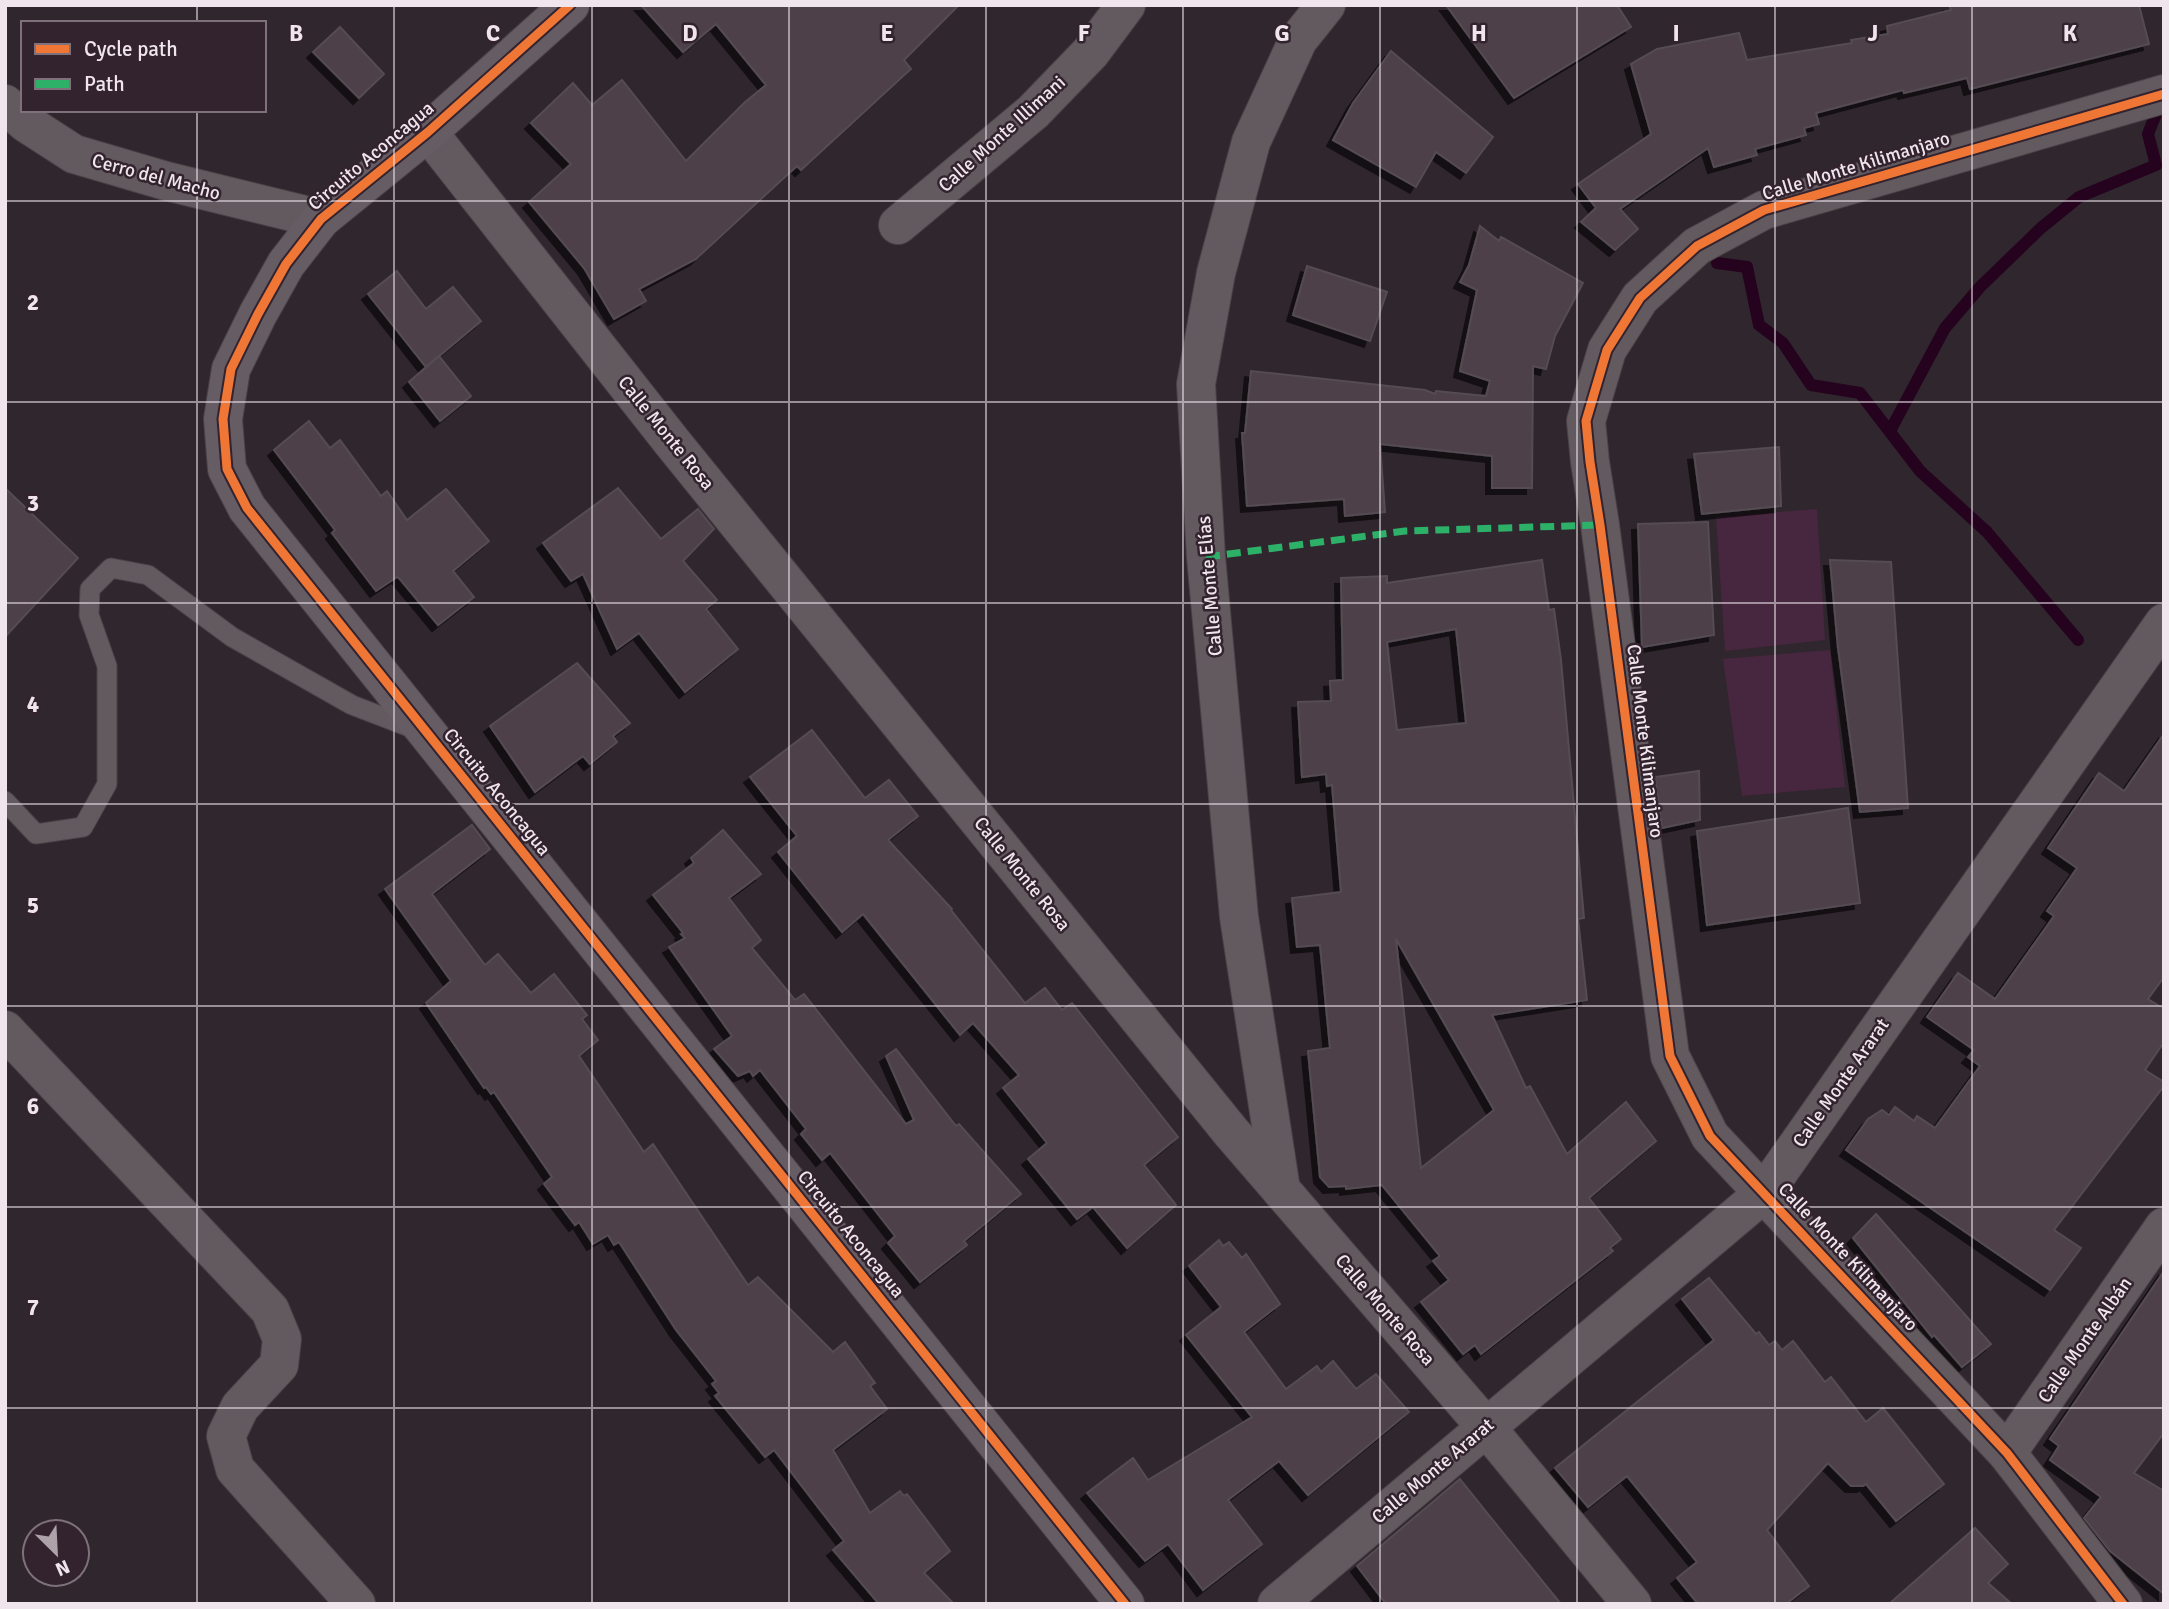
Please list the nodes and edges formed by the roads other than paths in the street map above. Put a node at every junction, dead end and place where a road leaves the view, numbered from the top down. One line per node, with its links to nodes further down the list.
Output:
1 (570, 5): 7 (street, Circuito Aconcagua)
2 (1126, 5): 9 (street, Calle Monte Illimani)
3 (1326, 5): 4 (street, Calle Monte Elías)
4 (1293, 23): 14 (street, Calle Monte Elías)
5 (2164, 94): 15 (street, Calle Monte Kilimanjaro)
6 (5, 104): 8 (street, Cerro del Macho)
7 (428, 132): 8 (street, Circuito Aconcagua); 14 (street, Calle Monte Rosa)
8 (321, 219): 11 (street, Circuito Aconcagua)
9 (898, 225)
10 (2164, 623): 15 (street, Calle Monte Ararat)
11 (428, 734): 12 (lane); 20 (street, Circuito Aconcagua)
12 (5, 801)
13 (5, 1030): 19 (street)
14 (1281, 1190): 17 (street, Calle Monte Rosa)
15 (1764, 1193): 17 (street, Calle Monte Ararat); 18 (street, Calle Monte Kilimanjaro)
16 (2164, 1227): 18 (street, Calle Monte Albán)
17 (1486, 1427): 21 (street, Calle Monte Ararat); 22 (street, Calle Monte Rosa)
18 (2007, 1453): 23 (street, Calle Monte Kilimanjaro)
19 (356, 1604)
20 (1125, 1604)
21 (1277, 1604)
22 (1632, 1604)
23 (2123, 1604)

